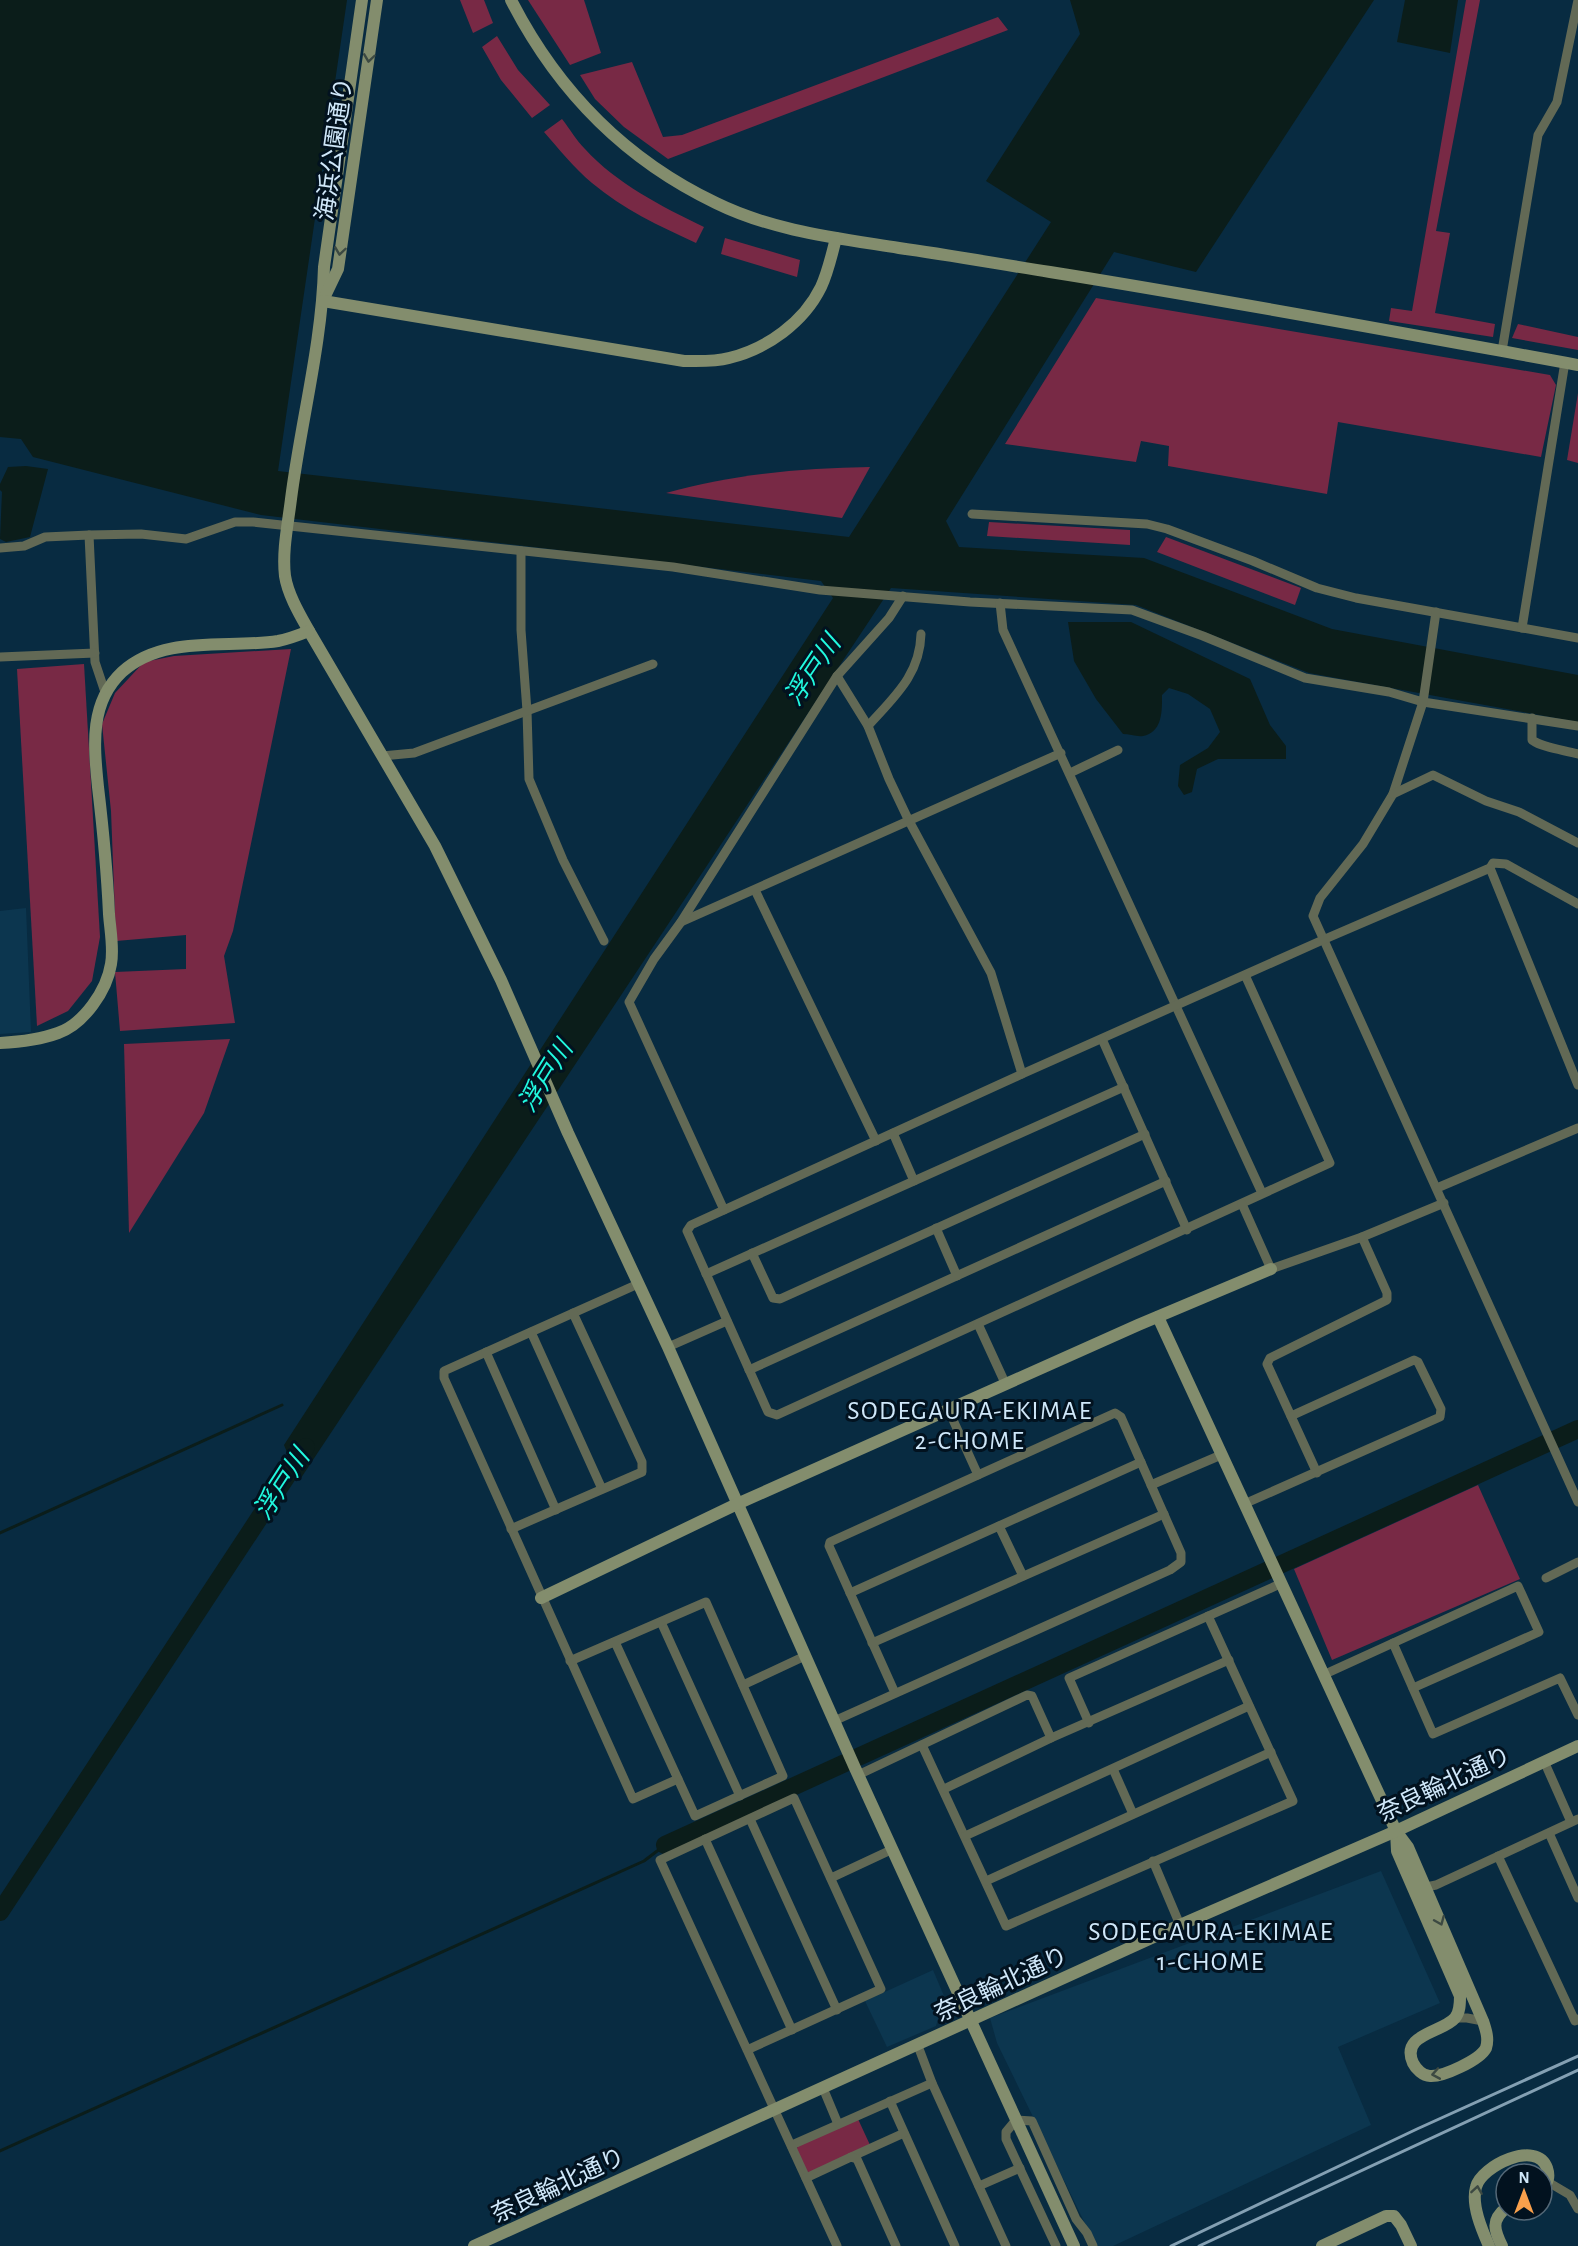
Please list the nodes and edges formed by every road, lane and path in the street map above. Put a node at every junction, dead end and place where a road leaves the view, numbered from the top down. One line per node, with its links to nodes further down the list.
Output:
1 (362, 0): 6 (street, 海浜公園通り)
2 (377, 0): 6 (street, 海浜公園通り, one-way to 6)
3 (511, 0): 5 (street)
4 (1578, 0): 7 (street)
5 (836, 238): 6 (street); 7 (street)
6 (323, 301): 10 (street, 海浜公園通り)
7 (1502, 351): 8 (street)
8 (1572, 363): 17 (street)
9 (972, 514): 16 (street)
10 (288, 527): 11 (street); 13 (street); 18 (street, 海浜公園通り)
11 (89, 534): 12 (street); 21 (street)
12 (0, 548)
13 (521, 551): 14 (street); 27 (street)
14 (903, 596): 15 (street); 24 (street)
15 (1000, 603): 26 (street); 32 (street)
16 (1436, 612): 17 (street); 26 (street)
17 (1522, 628): 20 (street)
18 (309, 631): 25 (street); 34 (street, 海浜公園通り)
19 (921, 634): 29 (street)
20 (1578, 638)
21 (95, 653): 22 (street); 25 (street)
22 (0, 657)
23 (653, 664): 27 (street)
24 (837, 676): 29 (street); 42 (street)
25 (105, 692): 48 (street)
26 (1423, 702): 28 (street); 36 (street)
27 (527, 711): 34 (street); 44 (street)
28 (1532, 718): 30 (street); 33 (street)
29 (868, 726): 37 (street)
30 (1578, 726)
31 (1118, 750): 35 (street)
32 (1061, 753): 35 (street); 37 (street)
33 (1578, 754)
34 (382, 756): 70 (street, 海浜公園通り)
35 (1070, 773): 46 (street)
36 (1393, 794): 38 (street); 43 (street)
37 (908, 819): 40 (street); 49 (street)
38 (1578, 843)
39 (1490, 868): 41 (street); 43 (street); 50 (street)
40 (755, 890): 42 (street); 55 (street)
41 (1578, 904)
42 (681, 922): 62 (street)
43 (1325, 939): 45 (street); 58 (street)
44 (604, 941)
45 (1245, 975): 46 (street); 59 (street)
46 (1177, 1006): 47 (street); 59 (street)
47 (1102, 1038): 49 (street); 51 (street)
48 (0, 1043)
49 (1022, 1074): 53 (street)
50 (1578, 1085)
51 (1124, 1087): 54 (street); 56 (street)
52 (1578, 1128): 58 (street)
53 (893, 1133): 55 (street); 56 (street)
54 (1145, 1134): 57 (street); 63 (street)
55 (876, 1141): 62 (street)
56 (914, 1181): 66 (street)
57 (1166, 1181): 64 (street); 69 (street)
58 (1437, 1188): 60 (street)
59 (1262, 1193): 61 (street)
60 (1444, 1203): 65 (street); 88 (street)
61 (1242, 1204): 64 (street); 67 (street)
62 (724, 1210): 68 (street)
63 (936, 1228): 66 (street); 69 (street)
64 (1187, 1230): 74 (street)
65 (1362, 1237): 67 (street); 81 (street)
66 (752, 1253): 68 (street)
67 (1271, 1269): 72 (street)
68 (706, 1274): 73 (street)
69 (957, 1276): 78 (street)
70 (638, 1284): 71 (street); 76 (street, 海浜公園通り)
71 (573, 1313): 75 (street); 87 (street)
72 (1158, 1317): 79 (street); 82 (street)
73 (727, 1321): 76 (street); 78 (street)
74 (978, 1324): 78 (street); 79 (street)
75 (531, 1332): 77 (street); 87 (street)
76 (668, 1347): 89 (street, 海浜公園通り)
77 (486, 1352): 91 (street); 94 (street)
78 (749, 1370)
79 (1006, 1386): 80 (street)
80 (949, 1411): 85 (street); 89 (street)
81 (1291, 1416): 84 (street); 84 (street)
82 (1221, 1455): 86 (street); 90 (street)
83 (1141, 1462): 85 (street); 86 (street); 93 (street)
84 (1317, 1473): 90 (street)
85 (978, 1475): 99 (street)
86 (1151, 1485): 92 (street)
87 (602, 1489): 91 (street)
88 (1578, 1502)
89 (737, 1504): 100 (street); 106 (street, 海浜公園通り)
90 (1244, 1504): 98 (street)
91 (556, 1510): 94 (street)
92 (1164, 1514): 96 (street); 112 (street)
93 (999, 1526): 96 (street); 99 (street)
94 (511, 1529): 100 (street)
95 (1578, 1562): 97 (street)
96 (1023, 1576): 104 (street)
97 (1546, 1578)
98 (1280, 1584): 101 (street); 109 (street)
99 (850, 1593): 104 (street)
100 (541, 1598): 108 (street)
101 (1208, 1616): 107 (street); 116 (street)
102 (661, 1622): 103 (street); 110 (street); 126 (street)
103 (615, 1642): 108 (street); 124 (street)
104 (872, 1643): 112 (street)
105 (1393, 1643): 109 (street); 111 (street); 111 (street)
106 (805, 1656): 110 (street); 115 (street, 海浜公園通り)
107 (1229, 1660): 113 (street); 116 (street)
108 (570, 1661): 124 (street)
109 (1323, 1675): 130 (street)
110 (743, 1685): 126 (street)
111 (1413, 1688): 114 (street)
112 (895, 1694): 115 (street)
113 (1249, 1706): 120 (street); 122 (street)
114 (1578, 1715)
115 (834, 1721): 123 (street, 海浜公園通り)
116 (1089, 1723): 117 (street)
117 (1051, 1738): 118 (street); 125 (street)
118 (922, 1745): 123 (street); 125 (street)
119 (1578, 1746): 121 (street, 奈良輪北通り)
120 (1271, 1752): 127 (street); 136 (street)
121 (1544, 1761): 129 (street); 130 (street, 奈良輪北通り)
122 (1113, 1769): 127 (street); 132 (street)
123 (857, 1771): 134 (street, 海浜公園通り)
124 (678, 1779): 126 (street)
125 (944, 1789): 132 (street)
126 (740, 1796)
127 (1132, 1815): 138 (street)
128 (750, 1819): 133 (street); 137 (street); 142 (street)
129 (1574, 1821): 131 (street)
130 (1396, 1831): 139 (street); 141 (street, 奈良輪北通り); 143 (street)
131 (1549, 1833): 135 (street); 140 (street)
132 (965, 1836): 138 (street)
133 (705, 1839): 147 (street); 149 (street)
134 (893, 1849): 137 (street); 145 (street, 海浜公園通り)
135 (1498, 1856): 139 (street); 144 (street)
136 (1153, 1862): 138 (street); 141 (street)
137 (831, 1878): 142 (street)
138 (986, 1881)
139 (1426, 1887): 146 (street, one-way to 146)
140 (1578, 1898)
141 (1180, 1925): 145 (street, 奈良輪北通り)
142 (837, 2010): 147 (street)
143 (1455, 2018): 146 (street); 146 (street, one-way to 143)
144 (1578, 2019)
145 (970, 2021): 148 (street, 奈良輪北通り); 154 (street, 海浜公園通り)
146 (1483, 2021)
147 (792, 2030): 149 (street)
148 (918, 2046): 150 (street); 151 (street, 奈良輪北通り)
149 (747, 2050): 153 (street)
150 (932, 2083): 152 (street); 164 (street)
151 (823, 2088): 153 (street, 奈良輪北通り); 155 (street)
152 (890, 2101): 155 (street); 156 (street)
153 (775, 2110): 157 (street); 169 (street, 奈良輪北通り)
154 (1016, 2120): 162 (street); 175 (street, 海浜公園通り); 176 (street)
155 (838, 2124): 157 (street)
156 (904, 2133): 158 (street); 172 (street)
157 (792, 2147): 163 (street)
158 (851, 2157): 163 (street); 171 (street)
159 (1504, 2162): 160 (street, one-way to 160)
160 (1545, 2162)
161 (1494, 2166): 179 (street, one-way to 161)
162 (1020, 2168): 164 (street); 174 (street)
163 (806, 2178): 170 (street)
164 (979, 2186): 173 (street)
165 (1554, 2189): 166 (street)
166 (1578, 2209)
167 (1496, 2222): 180 (street)
168 (1342, 2242): 177 (street); 178 (street)
169 (474, 2246)
170 (837, 2246)
171 (896, 2246)
172 (956, 2246)
173 (1006, 2246)
174 (1056, 2246)
175 (1074, 2246)
176 (1093, 2246)
177 (1322, 2246)
178 (1411, 2246)
179 (1489, 2246)
180 (1502, 2246)

